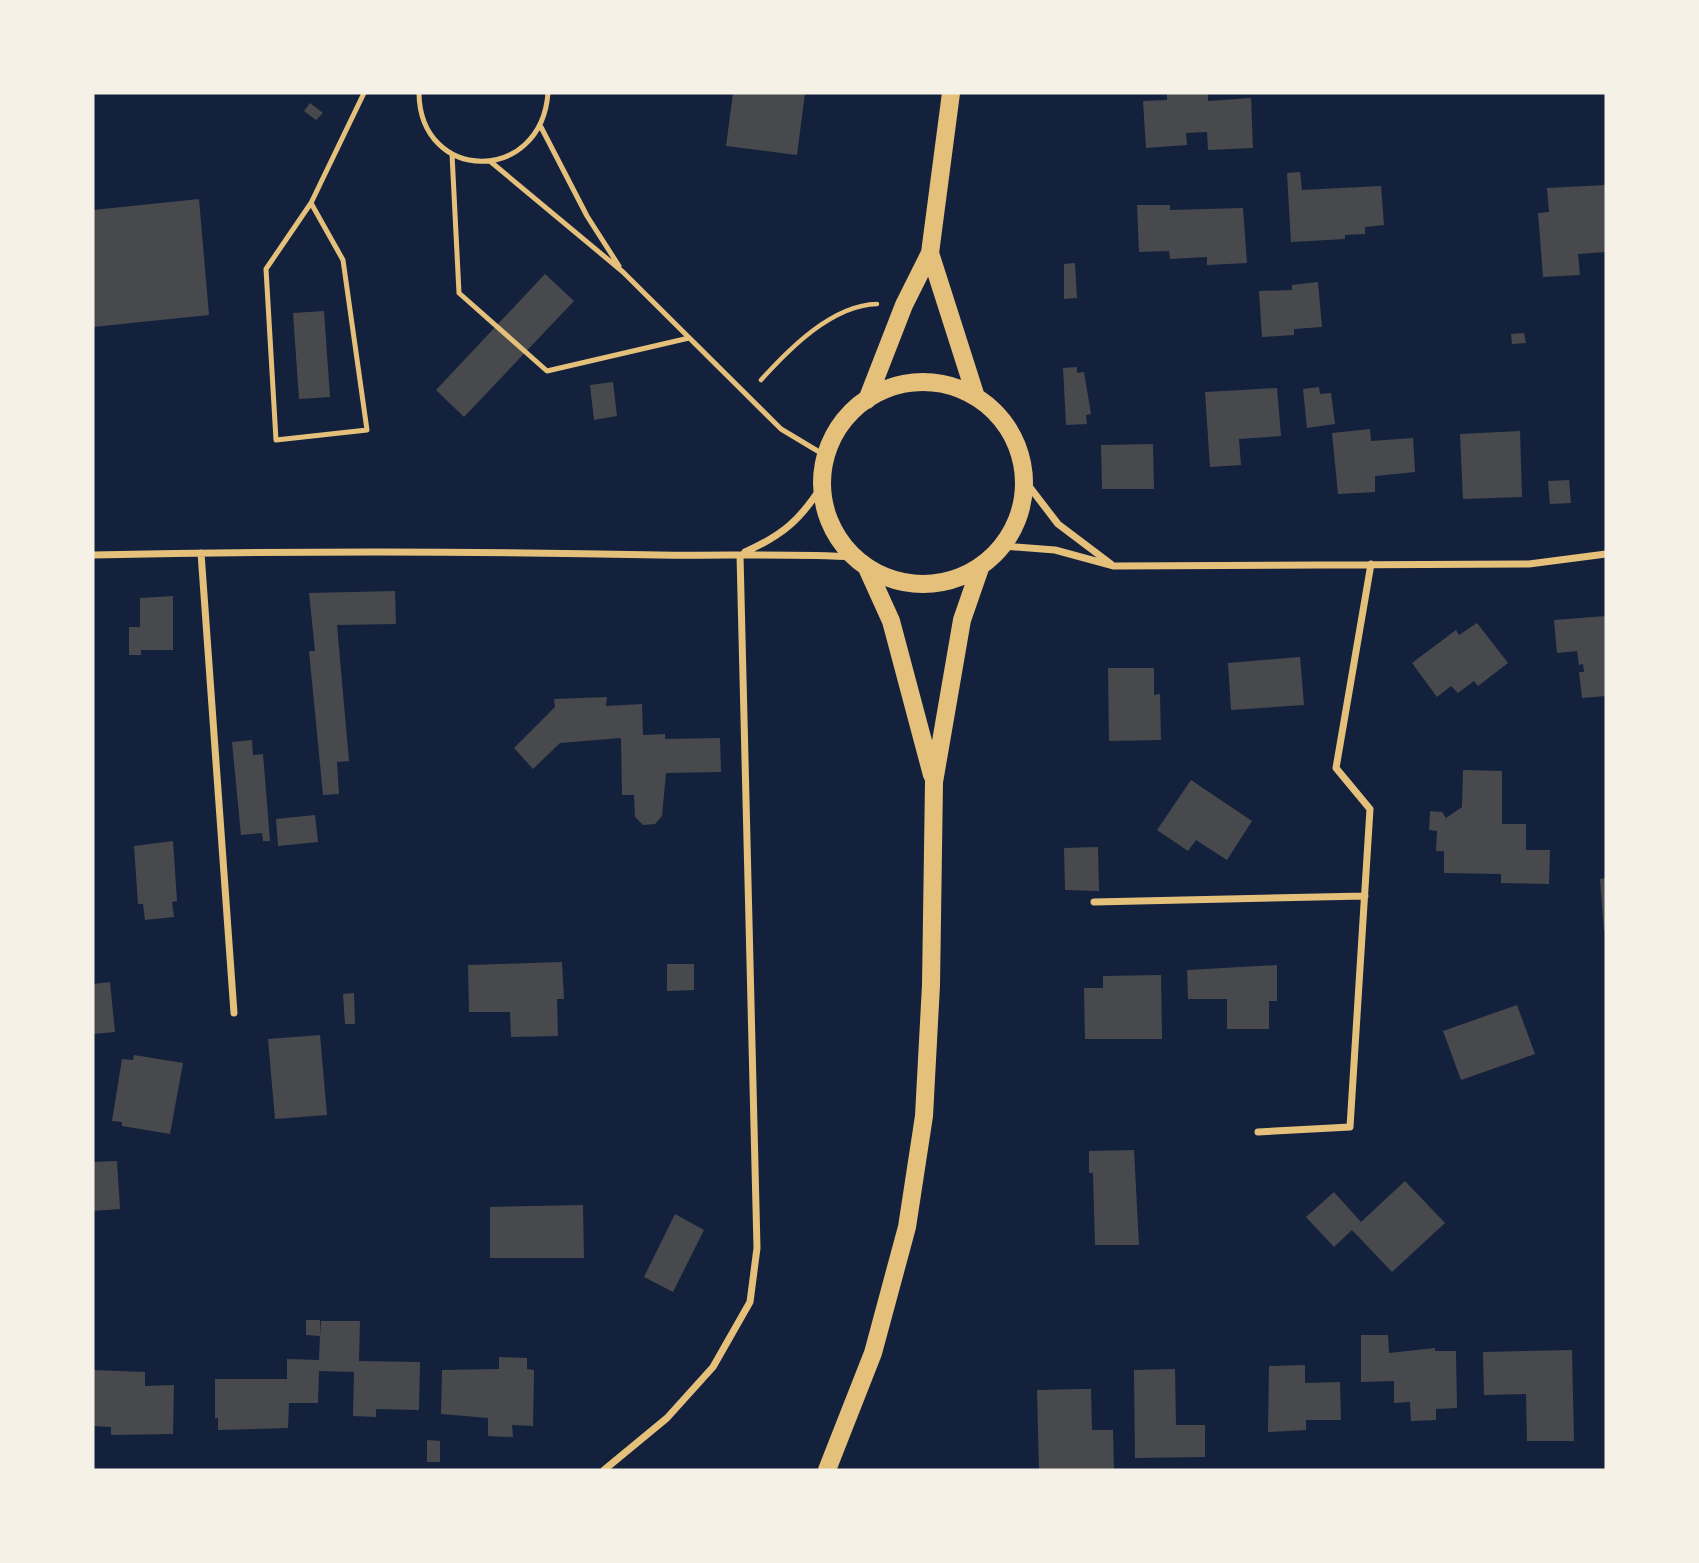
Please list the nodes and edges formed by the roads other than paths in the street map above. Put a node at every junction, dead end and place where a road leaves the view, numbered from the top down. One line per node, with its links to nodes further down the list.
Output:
1 (364, 93): 8 (lane)
2 (419, 93): 6 (lane)
3 (548, 93): 5 (lane)
4 (951, 93): 9 (main road)
5 (541, 128): 7 (lane); 10 (lane)
6 (452, 154): 7 (lane); 11 (lane)
7 (491, 162): 10 (lane)
8 (311, 203): 8 (lane)
9 (930, 253): 12 (main road); 13 (main road)
10 (623, 272): 11 (lane)
11 (689, 338): 14 (lane)
12 (976, 397): 13 (main road); 15 (main road)
13 (867, 400): 14 (main road)
14 (826, 456): 16 (main road)
15 (1025, 481): 17 (main road); 24 (street)
16 (822, 486): 21 (street); 22 (main road)
17 (1003, 546): 24 (street); 25 (main road)
18 (201, 553): 20 (street); 21 (street); 29 (street)
19 (1606, 554): 23 (street)
20 (93, 555)
21 (740, 555): 22 (street); 31 (street)
22 (861, 563): 25 (main road); 26 (main road)
23 (1371, 564): 24 (street); 27 (street)
24 (1114, 566)
25 (980, 568): 26 (main road)
26 (934, 782): 32 (main road)
27 (1365, 896): 28 (street); 30 (street)
28 (1094, 902)
29 (234, 1013)
30 (1258, 1132)
31 (604, 1470)
32 (827, 1470)

